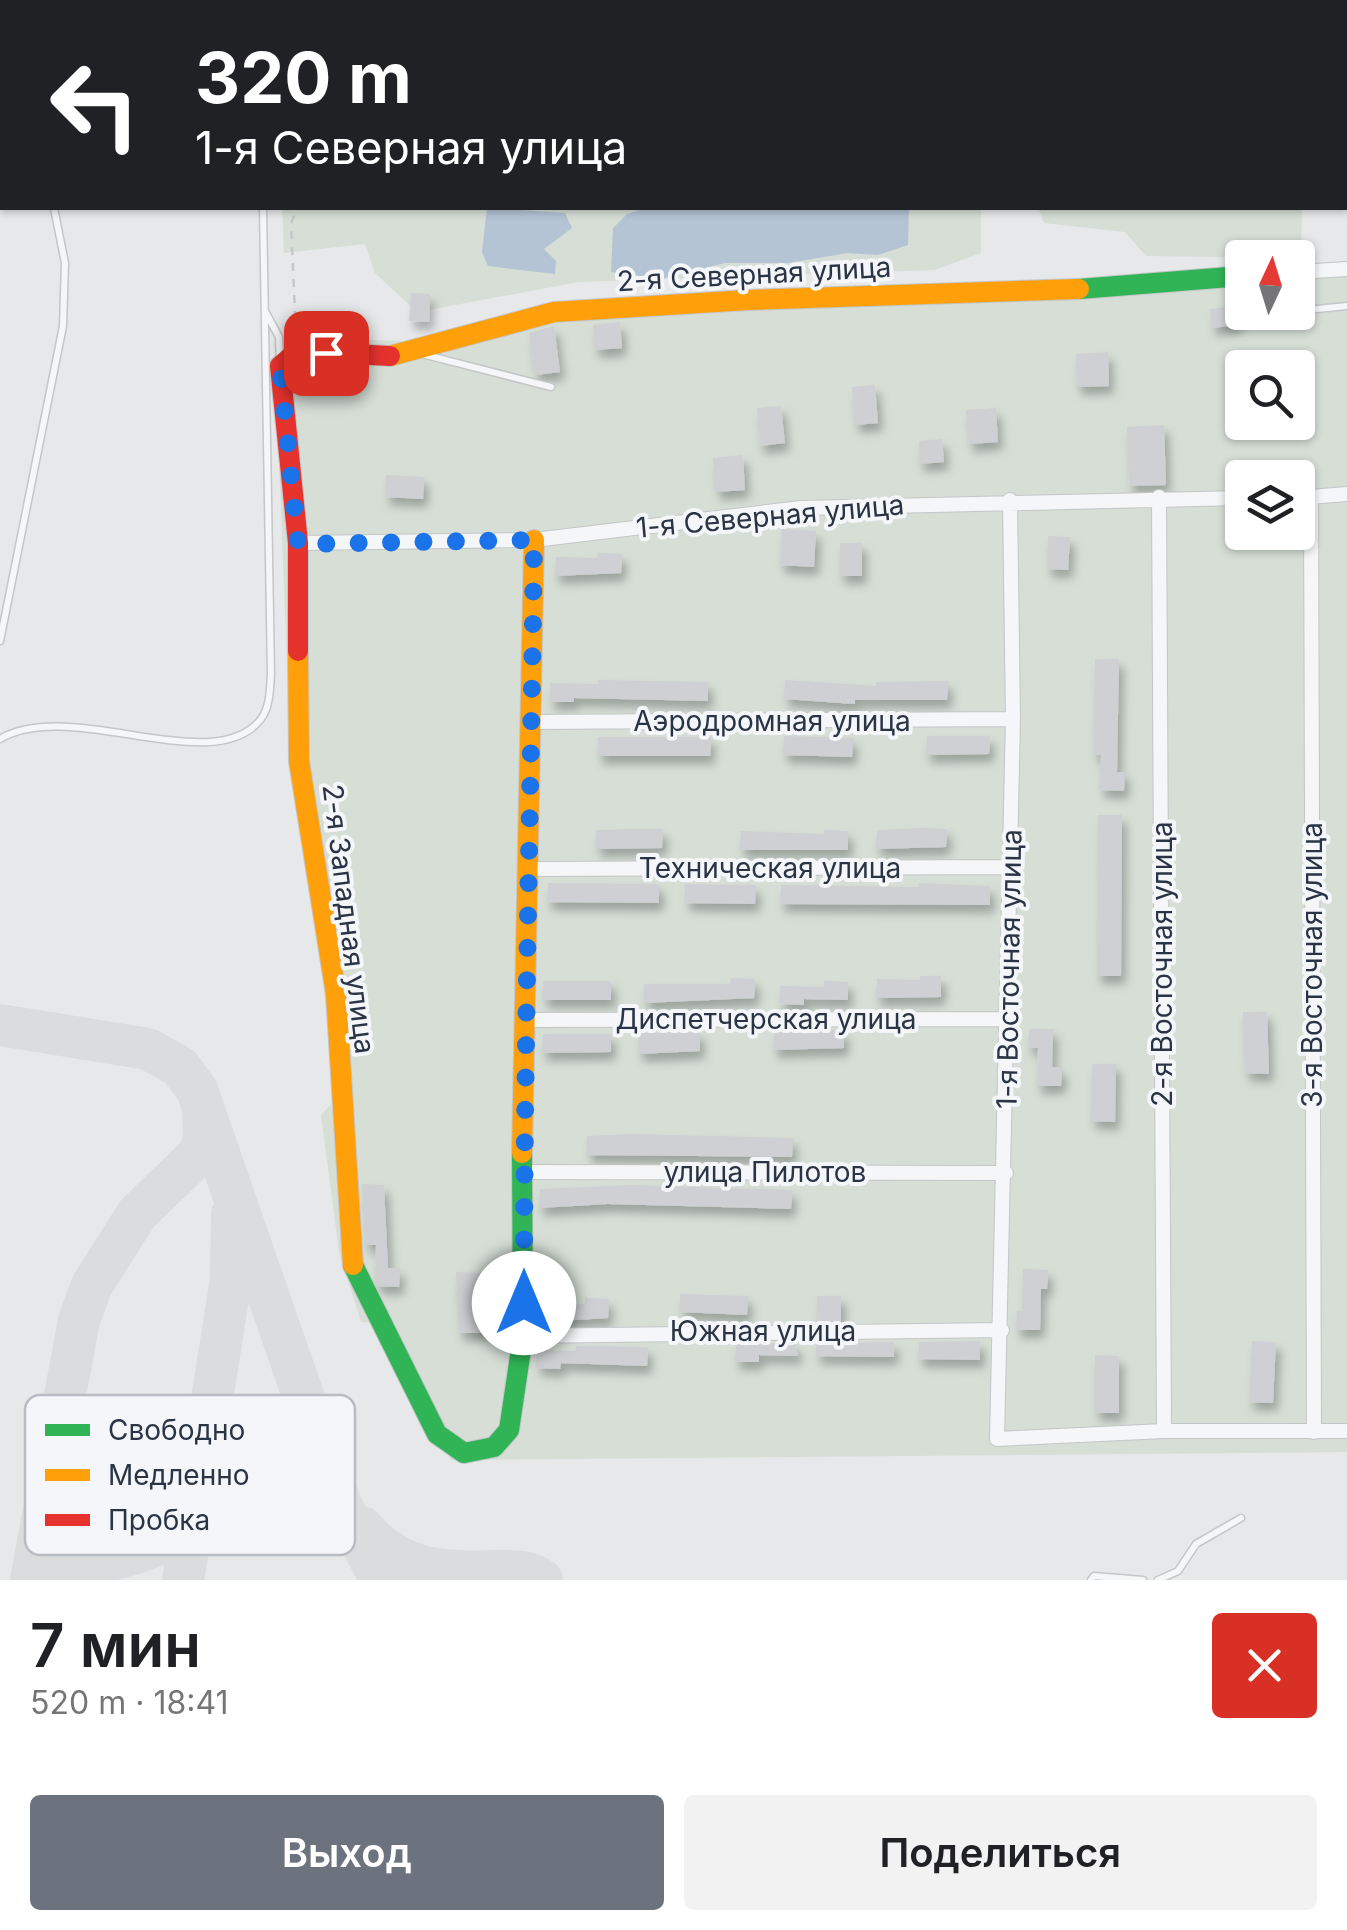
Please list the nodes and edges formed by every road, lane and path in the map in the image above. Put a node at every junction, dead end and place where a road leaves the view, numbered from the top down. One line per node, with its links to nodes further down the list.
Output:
1 (54, 210): 22 (lane)
2 (263, 210): 9 (lane)
3 (296, 210): 10 (path)
4 (1347, 269): 5 (street)
5 (1315, 271)
6 (1225, 277): 11 (street, 2-я Северная улица)
7 (1347, 306): 8 (lane)
8 (1316, 309)
9 (264, 310): 12 (lane); 25 (lane)
10 (296, 351): 11 (street, 2-я Северная улица); 12 (street)
11 (411, 352): 13 (lane)
12 (280, 366): 20 (street, 2-я Западная улица)
13 (550, 387)
14 (1347, 494): 16 (street)
15 (1159, 497): 17 (street, 1-я Северная улица); 18 (street, 1-я Северная улица); 34 (street, 2-я Восточная улица)
16 (1315, 497)
17 (1225, 498)
18 (1010, 500): 19 (street, 1-я Северная улица); 23 (street, 1-я Восточная улица)
19 (534, 540): 20 (street, 1-я Северная улица); 24 (street)
20 (298, 544): 33 (street, 2-я Западная улица)
21 (1305, 550): 36 (street, 3-я Восточная улица)
22 (0, 641)
23 (1013, 719): 24 (street, Аэродромная улица); 26 (street, 1-я Восточная улица)
24 (531, 722): 27 (street)
25 (0, 738)
26 (1010, 867): 27 (street, Техническая улица); 28 (street, 1-я Восточная улица)
27 (532, 869): 29 (street)
28 (1008, 1019): 29 (street, Диспетчерская улица); 31 (street, 1-я Восточная улица)
29 (524, 1020): 30 (street)
30 (524, 1172): 31 (street, улица Пилотов); 33 (street)
31 (1006, 1173): 32 (street, 1-я Восточная улица)
32 (1002, 1330): 33 (street, Южная улица); 34 (street, 1-я Восточная улица)
33 (523, 1336)
34 (1164, 1431): 36 (street)
35 (1347, 1431): 36 (street)
36 (1314, 1432)
37 (1241, 1518): 40 (lane)
38 (1090, 1580): 39 (lane)
39 (1142, 1580)
40 (1158, 1580)

